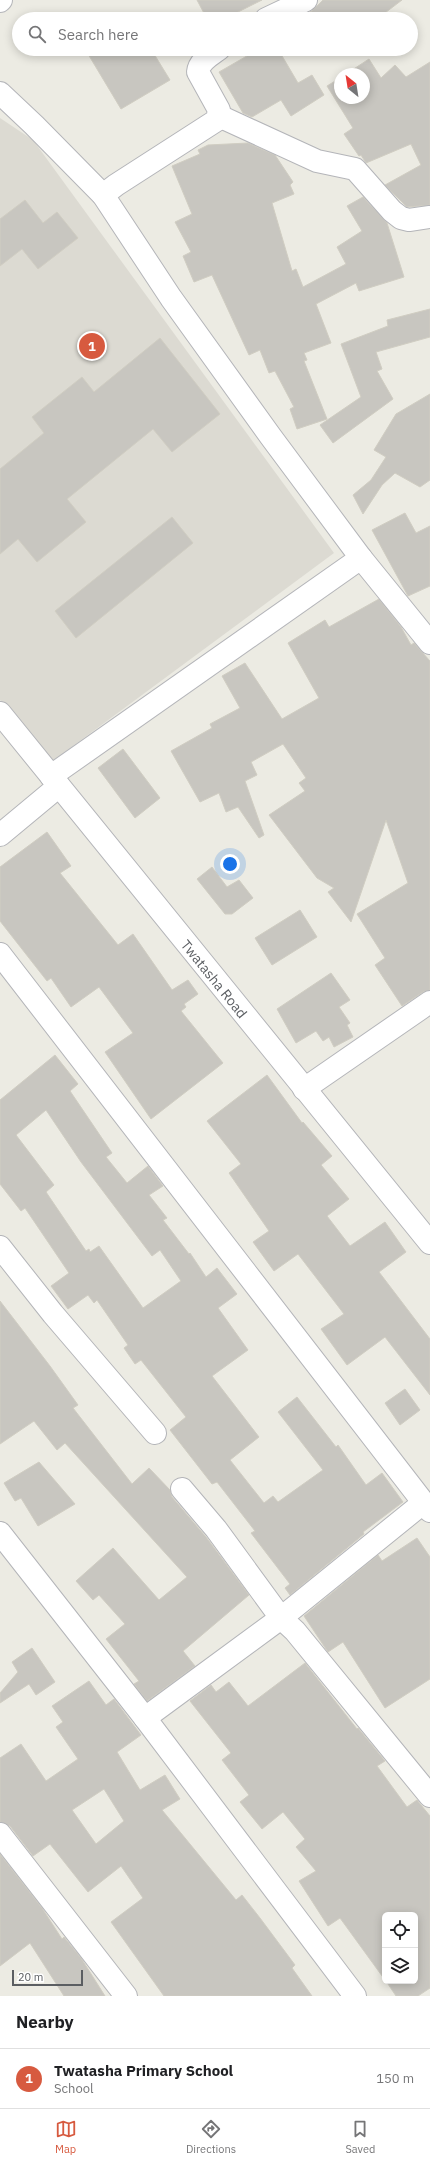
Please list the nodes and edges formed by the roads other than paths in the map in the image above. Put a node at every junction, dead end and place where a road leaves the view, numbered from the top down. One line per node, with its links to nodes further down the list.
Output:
1 (306, 0): 2 (street)
2 (281, 12)
3 (210, 56): 5 (street)
4 (0, 93): 6 (street)
5 (219, 116): 6 (street); 7 (street)
6 (103, 195): 8 (street)
7 (430, 217)
8 (361, 558): 9 (street); 11 (street)
9 (430, 643)
10 (0, 713): 11 (street, Twatasha Road)
11 (55, 781): 12 (street); 15 (street, Twatasha Road)
12 (0, 835)
13 (0, 954): 20 (street)
14 (430, 1002): 15 (street)
15 (304, 1090): 16 (street, Twatasha Road)
16 (430, 1243)
17 (0, 1247): 18 (street)
18 (155, 1433)
19 (182, 1489): 22 (street)
20 (427, 1507): 22 (street)
21 (0, 1533): 23 (street)
22 (280, 1618): 23 (street); 24 (street)
23 (145, 1718): 27 (street)
24 (430, 1796)
25 (0, 1834): 26 (street)
26 (126, 1996)
27 (355, 1996)

